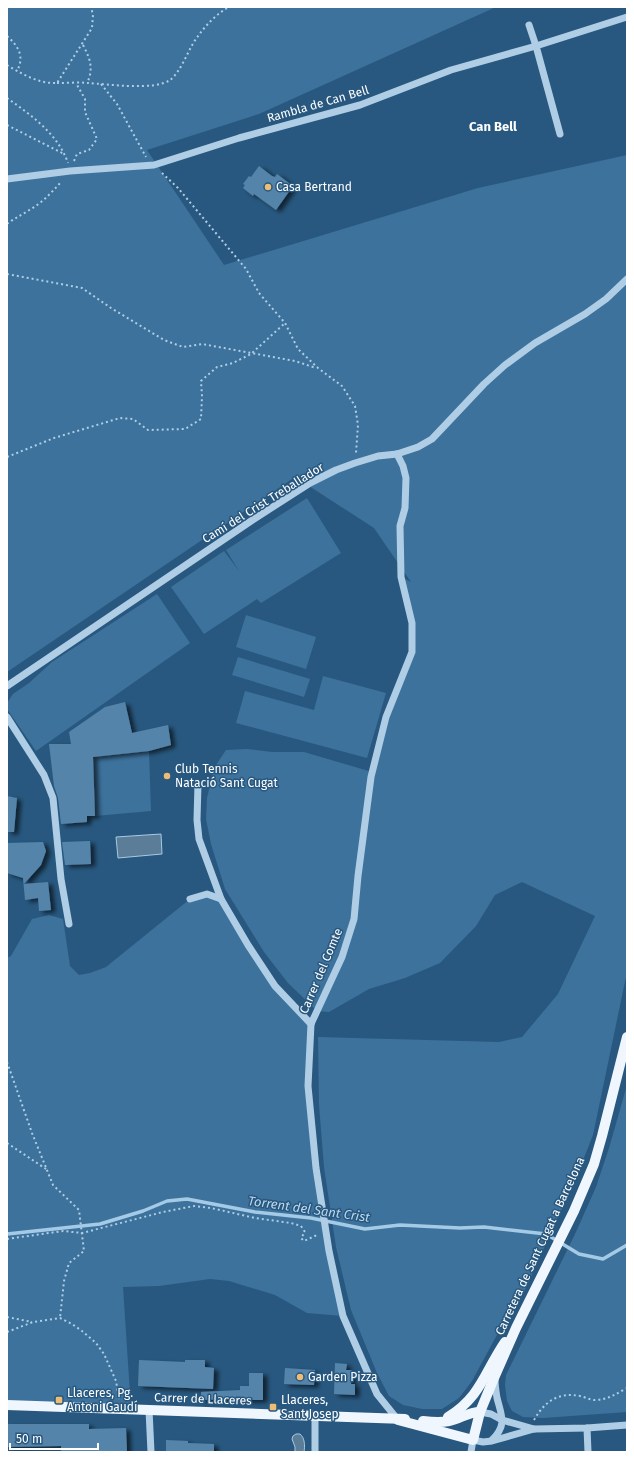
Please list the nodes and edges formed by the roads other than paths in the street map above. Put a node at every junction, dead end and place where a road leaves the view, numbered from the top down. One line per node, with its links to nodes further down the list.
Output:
1 (627, 17): 3 (street, Rambla de Can Bell)
2 (529, 25): 3 (street)
3 (536, 46): 4 (street); 5 (street, Rambla de Can Bell)
4 (560, 134)
5 (7, 179)
6 (627, 279): 7 (street, Camí del Crist Treballador)
7 (397, 454): 8 (street, Camí del Crist Treballador); 14 (street, Carrer del Comte)
8 (7, 686)
9 (7, 717): 13 (street)
10 (198, 784): 12 (street)
11 (190, 899): 12 (street)
12 (221, 899): 14 (street)
13 (69, 924)
14 (311, 1024): 22 (street, Carrer del Comte)
15 (627, 1037): 16 (main road, Carretera de Sant Cugat a Barcelona)
16 (516, 1328): 17 (main road, Carretera de Sant Cugat a Barcelona); 24 (main road)
17 (494, 1378): 20 (main road, Carretera de Sant Cugat a Barcelona); 23 (street)
18 (7, 1405): 19 (main road, Carrer de Llaceres)
19 (150, 1410): 21 (main road, Carrer de Llaceres); 30 (street)
20 (480, 1412): 23 (street); 24 (main road); 28 (main road, Carretera de Sant Cugat a Barcelona)
21 (315, 1416): 22 (main road, Carrer de Llaceres); 31 (street)
22 (398, 1420): 24 (main road); 28 (main road)
23 (502, 1420): 27 (street); 29 (street)
24 (439, 1422)
25 (627, 1425): 26 (street)
26 (587, 1428): 27 (street); 33 (street)
27 (534, 1430): 29 (street)
28 (473, 1440): 29 (street); 32 (street)
29 (492, 1441)
30 (151, 1452)
31 (315, 1452)
32 (471, 1452)
33 (588, 1452)

